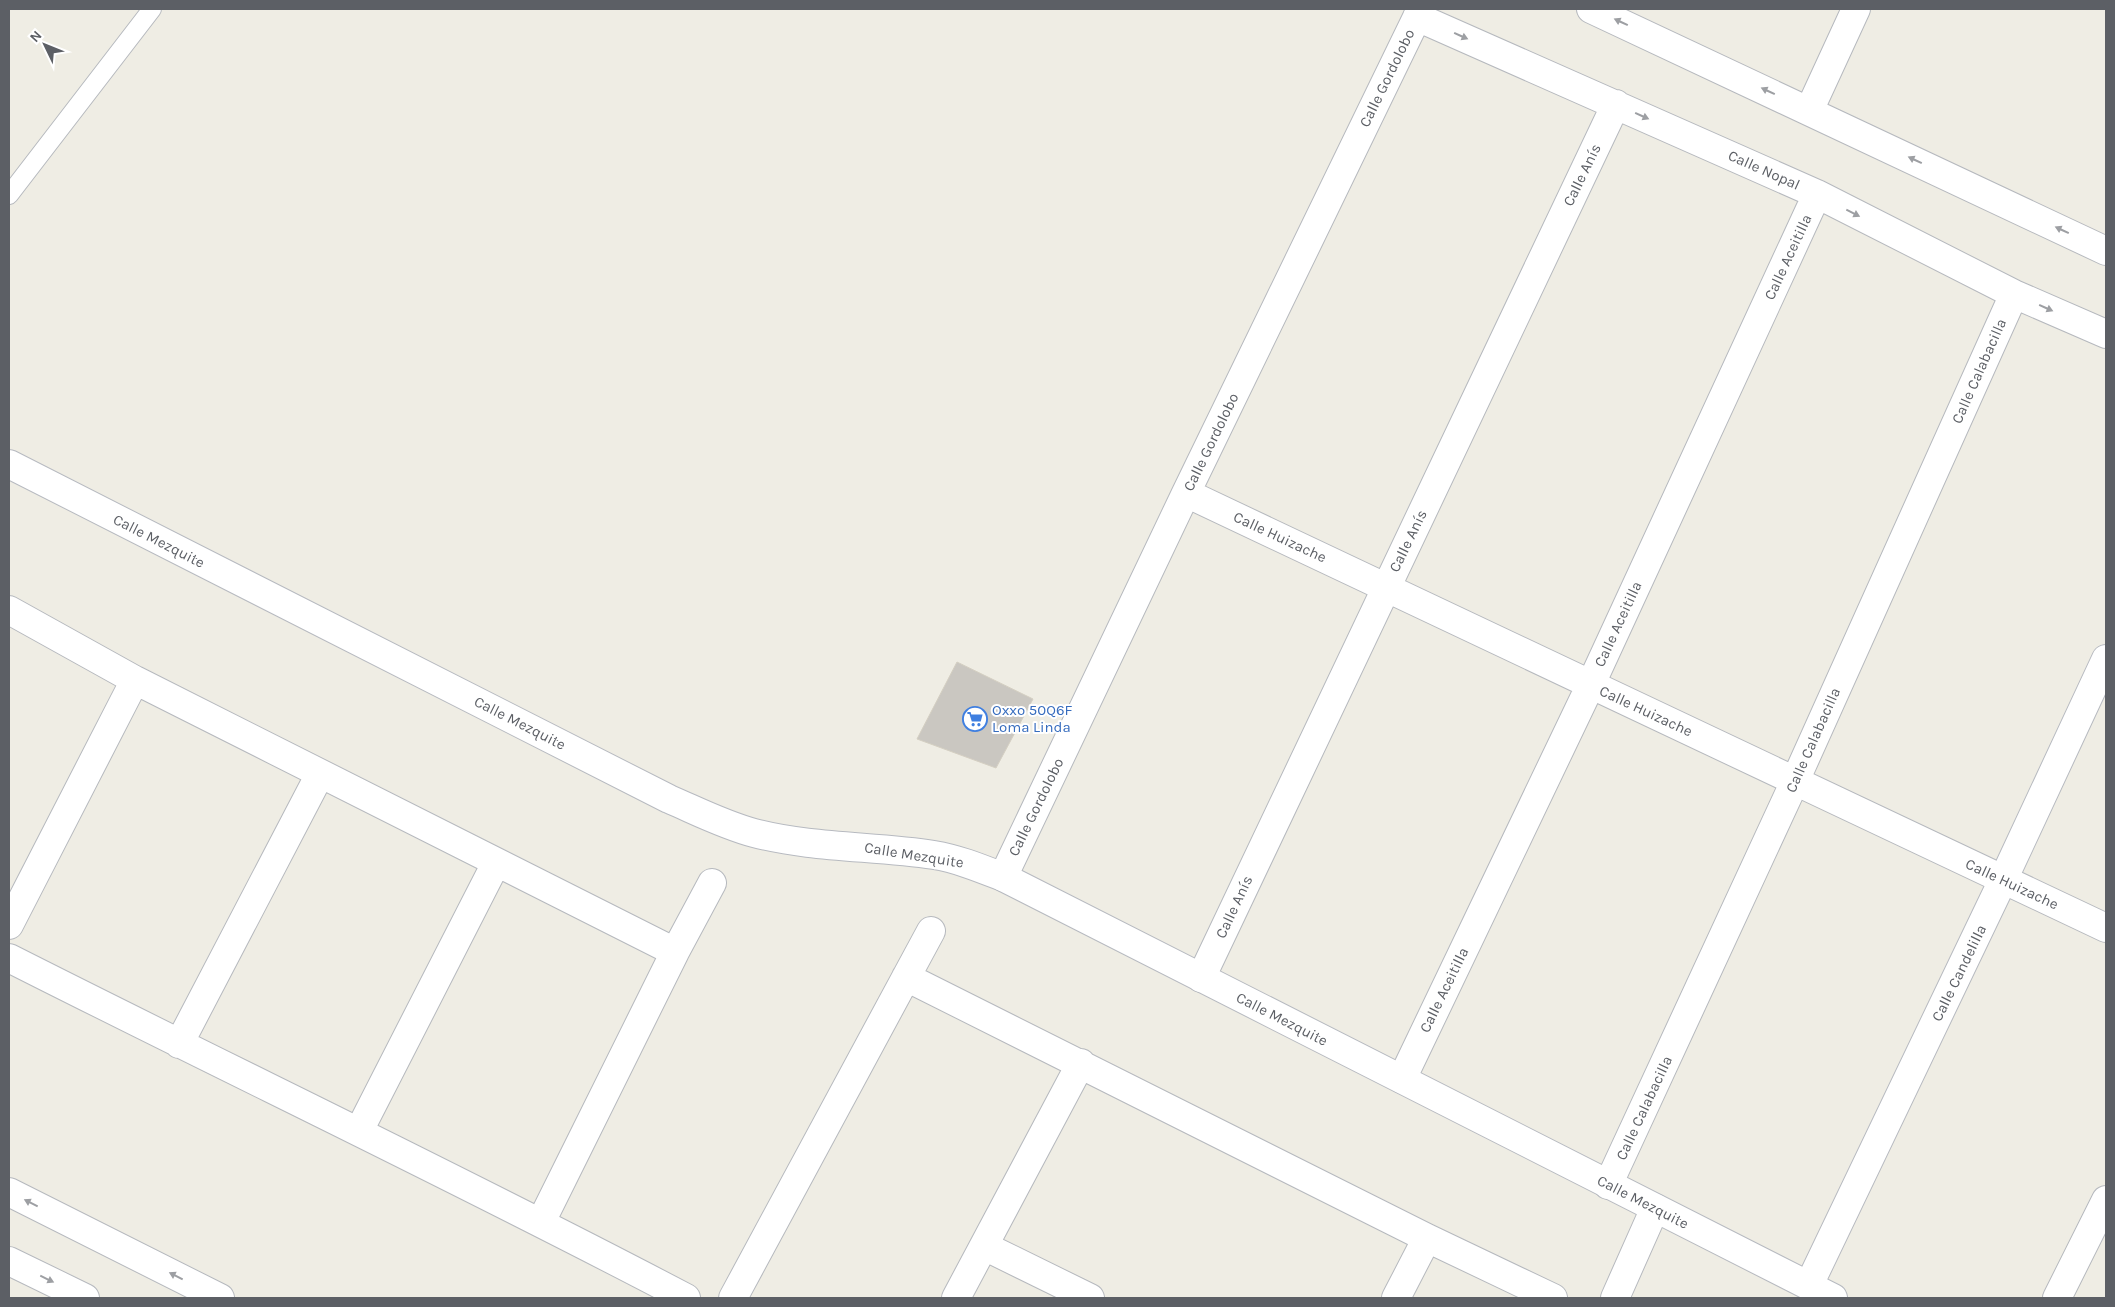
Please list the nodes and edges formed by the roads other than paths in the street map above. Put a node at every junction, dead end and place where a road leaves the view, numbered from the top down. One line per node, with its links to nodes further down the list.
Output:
1 (152, 9): 8 (lane)
2 (1591, 9): 6 (street, one-way to 2)
3 (1856, 9): 6 (street)
4 (1419, 13): 5 (street, Calle Nopal, one-way to 5); 13 (street, Calle Gordolobo)
5 (1616, 104): 7 (street, Calle Nopal, one-way to 7); 14 (street, Calle Anís)
6 (1809, 111): 9 (street, one-way to 6)
7 (1817, 194): 10 (street, Calle Nopal, one-way to 10); 18 (street, Calle Aceitilla)
8 (9, 195)
9 (2106, 250)
10 (2014, 294): 11 (street, Calle Nopal, one-way to 11); 20 (street, Calle Calabacilla)
11 (2106, 334)
12 (9, 464): 22 (street, Calle Mezquite)
13 (1186, 493): 14 (street, Calle Huizache); 22 (street, Calle Gordolobo)
14 (1385, 587): 18 (street, Calle Huizache); 31 (street, Calle Anís)
15 (9, 610): 17 (street)
16 (2106, 659): 23 (street, Calle Candelilla)
17 (135, 680): 19 (street); 25 (street)
18 (1591, 684): 20 (street, Calle Huizache); 34 (street, Calle Aceitilla)
19 (320, 774): 21 (street); 32 (street)
20 (1795, 781): 23 (street, Calle Huizache); 36 (street, Calle Calabacilla)
21 (496, 863): 28 (street); 35 (street)
22 (1003, 877): 31 (street, Calle Mezquite)
23 (2003, 880): 26 (street, Calle Huizache); 44 (street, Calle Candelilla)
24 (712, 883): 28 (street)
25 (9, 925)
26 (2106, 928)
27 (931, 931): 30 (street)
28 (675, 952): 40 (street)
29 (9, 958): 32 (street)
30 (906, 977): 33 (street); 48 (street)
31 (1201, 978): 34 (street, Calle Mezquite)
32 (179, 1044): 35 (street)
33 (1081, 1063): 41 (street); 42 (street)
34 (1402, 1079): 36 (street, Calle Mezquite)
35 (359, 1131): 40 (street)
36 (1608, 1185): 39 (street, Calle Mezquite)
37 (9, 1192): 46 (street, one-way to 37)
38 (2106, 1200): 55 (street)
39 (1655, 1208): 44 (street, Calle Mezquite); 53 (street)
40 (541, 1222): 47 (street)
41 (1427, 1238): 51 (street); 52 (street)
42 (984, 1246): 49 (street); 50 (street)
43 (9, 1261): 45 (street, one-way to 45)
44 (1806, 1292): 54 (street, Calle Mezquite)
45 (85, 1298)
46 (220, 1298)
47 (686, 1298)
48 (733, 1298)
49 (956, 1298)
50 (1090, 1298)
51 (1396, 1298)
52 (1553, 1298)
53 (1615, 1298)
54 (1834, 1298)
55 (2057, 1298)

